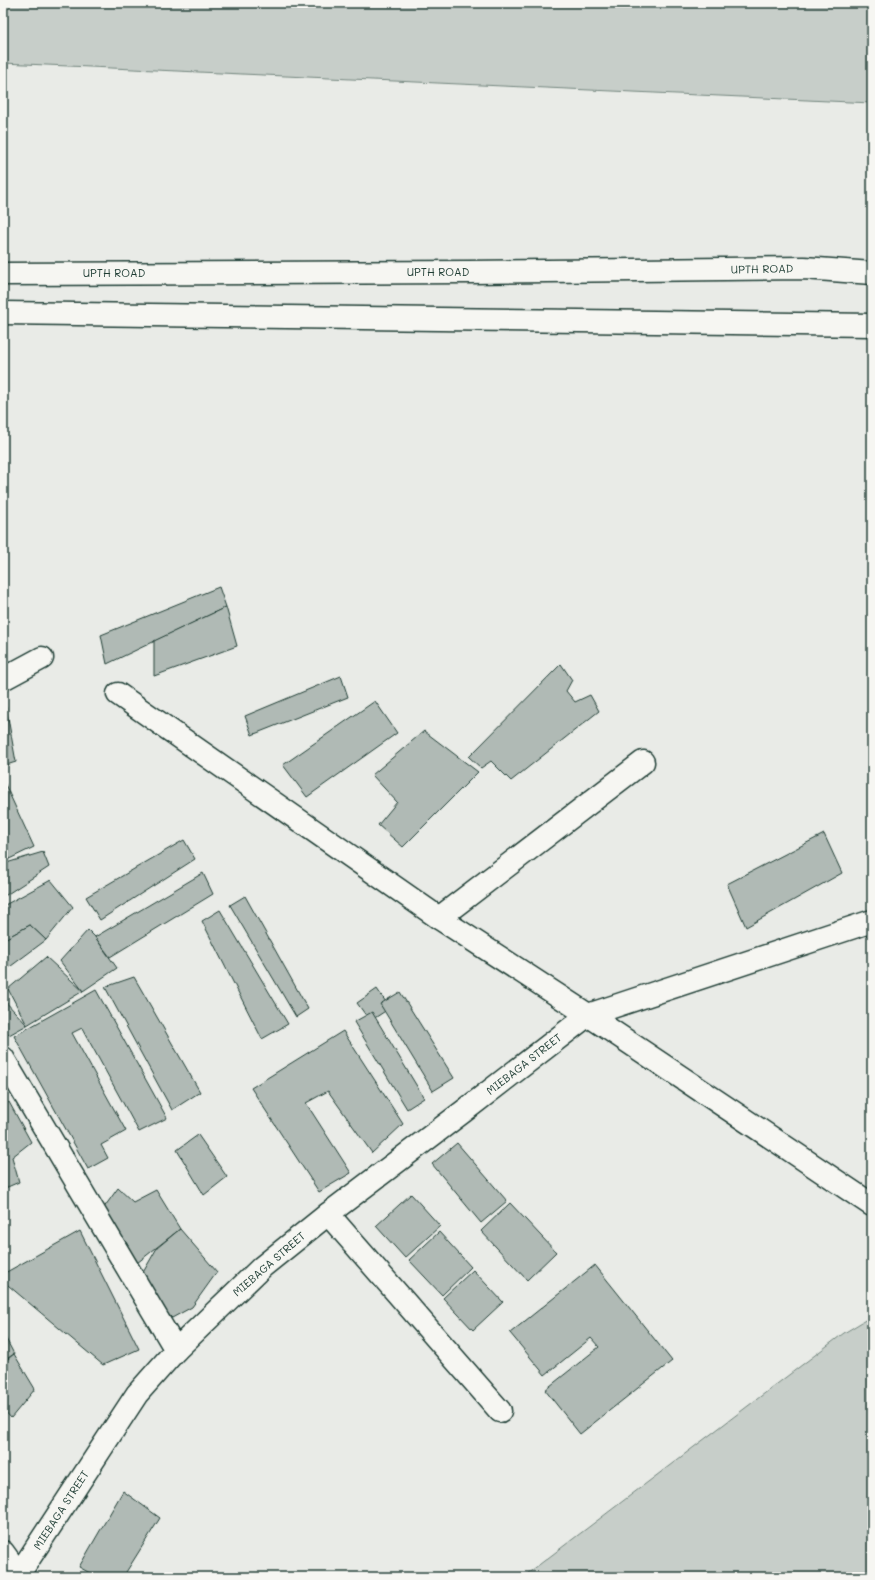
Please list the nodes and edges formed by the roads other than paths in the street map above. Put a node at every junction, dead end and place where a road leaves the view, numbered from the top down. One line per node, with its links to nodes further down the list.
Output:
1 (872, 273): 2 (street, UPTH ROAD)
2 (3, 274)
3 (3, 313): 4 (street)
4 (872, 325)
5 (42, 658): 6 (street)
6 (3, 679)
7 (118, 694): 9 (street)
8 (643, 762): 9 (street)
9 (439, 918): 11 (street)
10 (872, 921): 11 (street, MIEBAGA STREET)
11 (588, 1015): 13 (street); 14 (street, MIEBAGA STREET)
12 (3, 1058): 15 (street)
13 (872, 1205)
14 (328, 1214): 15 (street, MIEBAGA STREET); 16 (street)
15 (176, 1350): 18 (street, MIEBAGA STREET)
16 (500, 1411)
17 (3, 1552): 18 (street)
18 (18, 1576)

